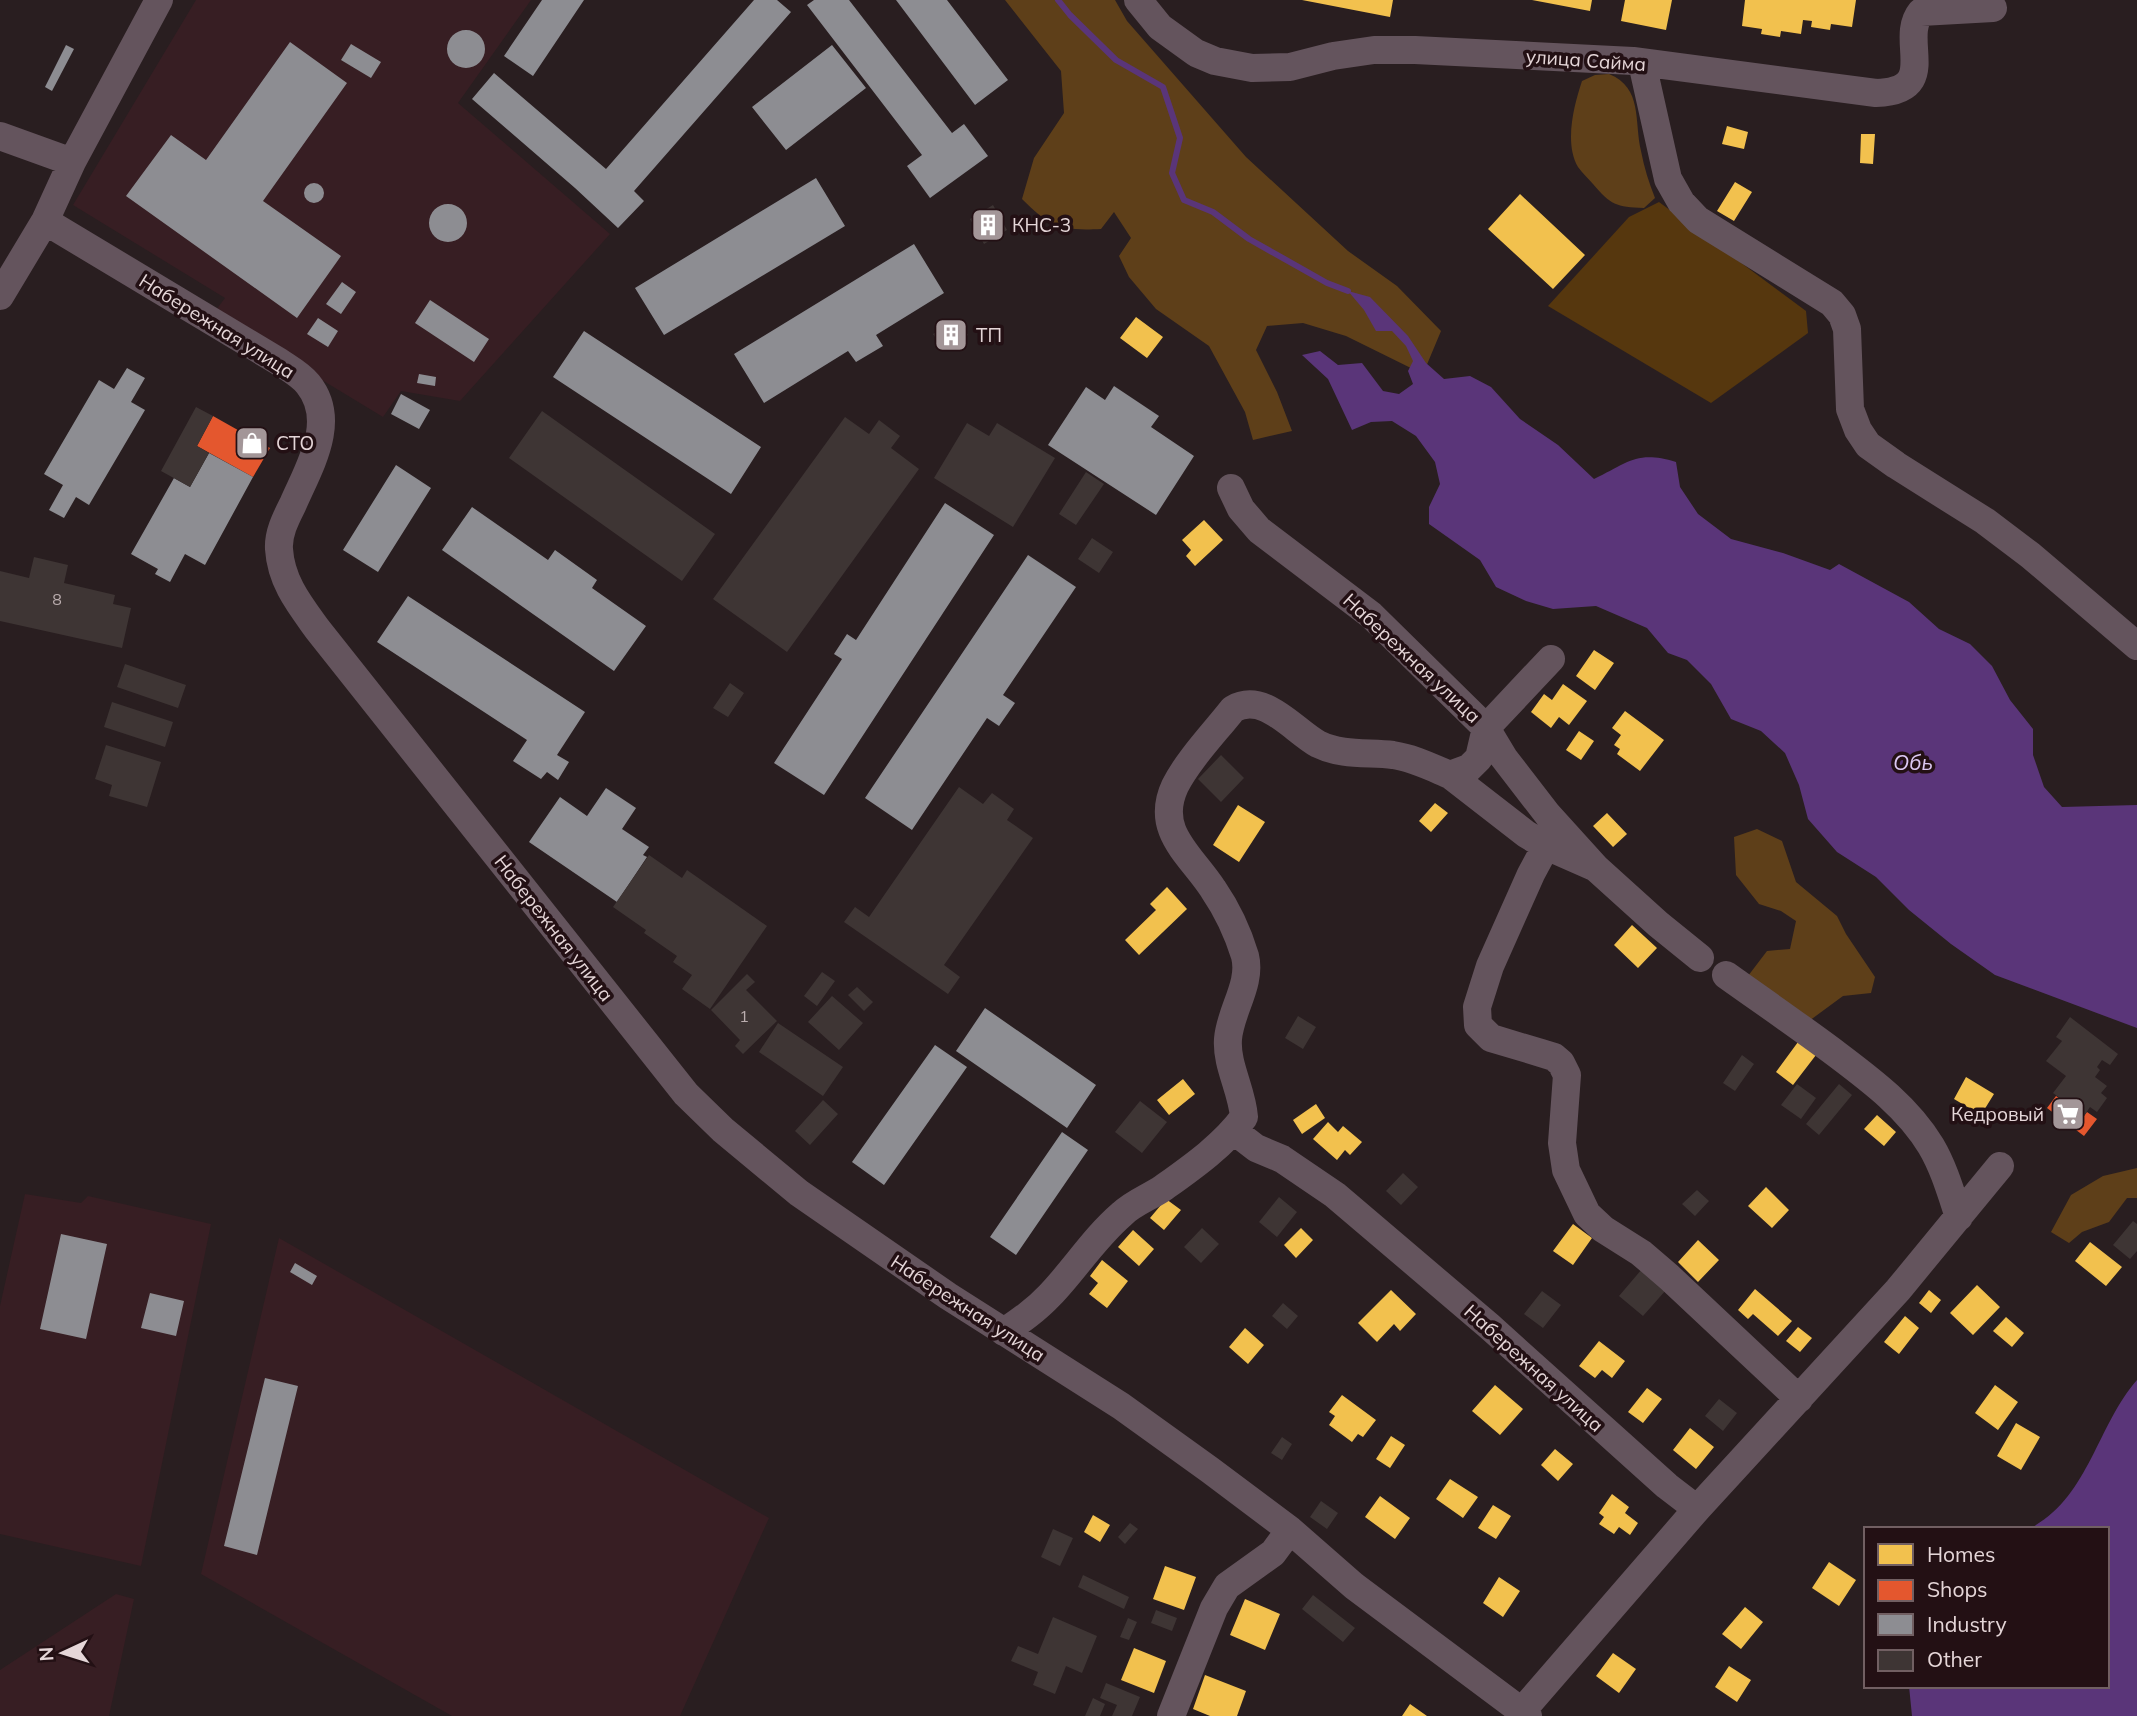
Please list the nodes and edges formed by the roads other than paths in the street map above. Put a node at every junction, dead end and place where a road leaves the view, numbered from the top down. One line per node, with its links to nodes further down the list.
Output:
1 (159, 0): 6 (street)
2 (1138, 0): 4 (street, улица Сайма)
3 (1993, 8): 4 (street, улица Сайма)
4 (1642, 63): 10 (street)
5 (0, 136): 6 (street)
6 (72, 162): 7 (street)
7 (45, 221): 8 (street); 21 (street, Набережная улица)
8 (0, 296)
9 (1231, 488): 12 (street, Набережная улица)
10 (2137, 646)
11 (1550, 659): 12 (street)
12 (1486, 728): 13 (street); 15 (street, Набережная улица)
13 (1450, 775): 14 (street); 18 (street)
14 (1546, 846): 15 (street); 22 (street)
15 (1596, 868): 16 (street, Набережная улица)
16 (1700, 958)
17 (1726, 975): 20 (street)
18 (1234, 1131): 21 (street); 23 (street, Набережная улица)
19 (2000, 1166): 20 (street, Набережная улица)
20 (1959, 1217): 22 (street, Набережная улица)
21 (1004, 1332): 24 (street, Набережная улица)
22 (1799, 1399): 23 (street, Набережная улица)
23 (1697, 1509): 25 (street, Набережная улица)
24 (1290, 1530): 25 (street, Набережная улица); 26 (street)
25 (1525, 1713)
26 (1171, 1716)

